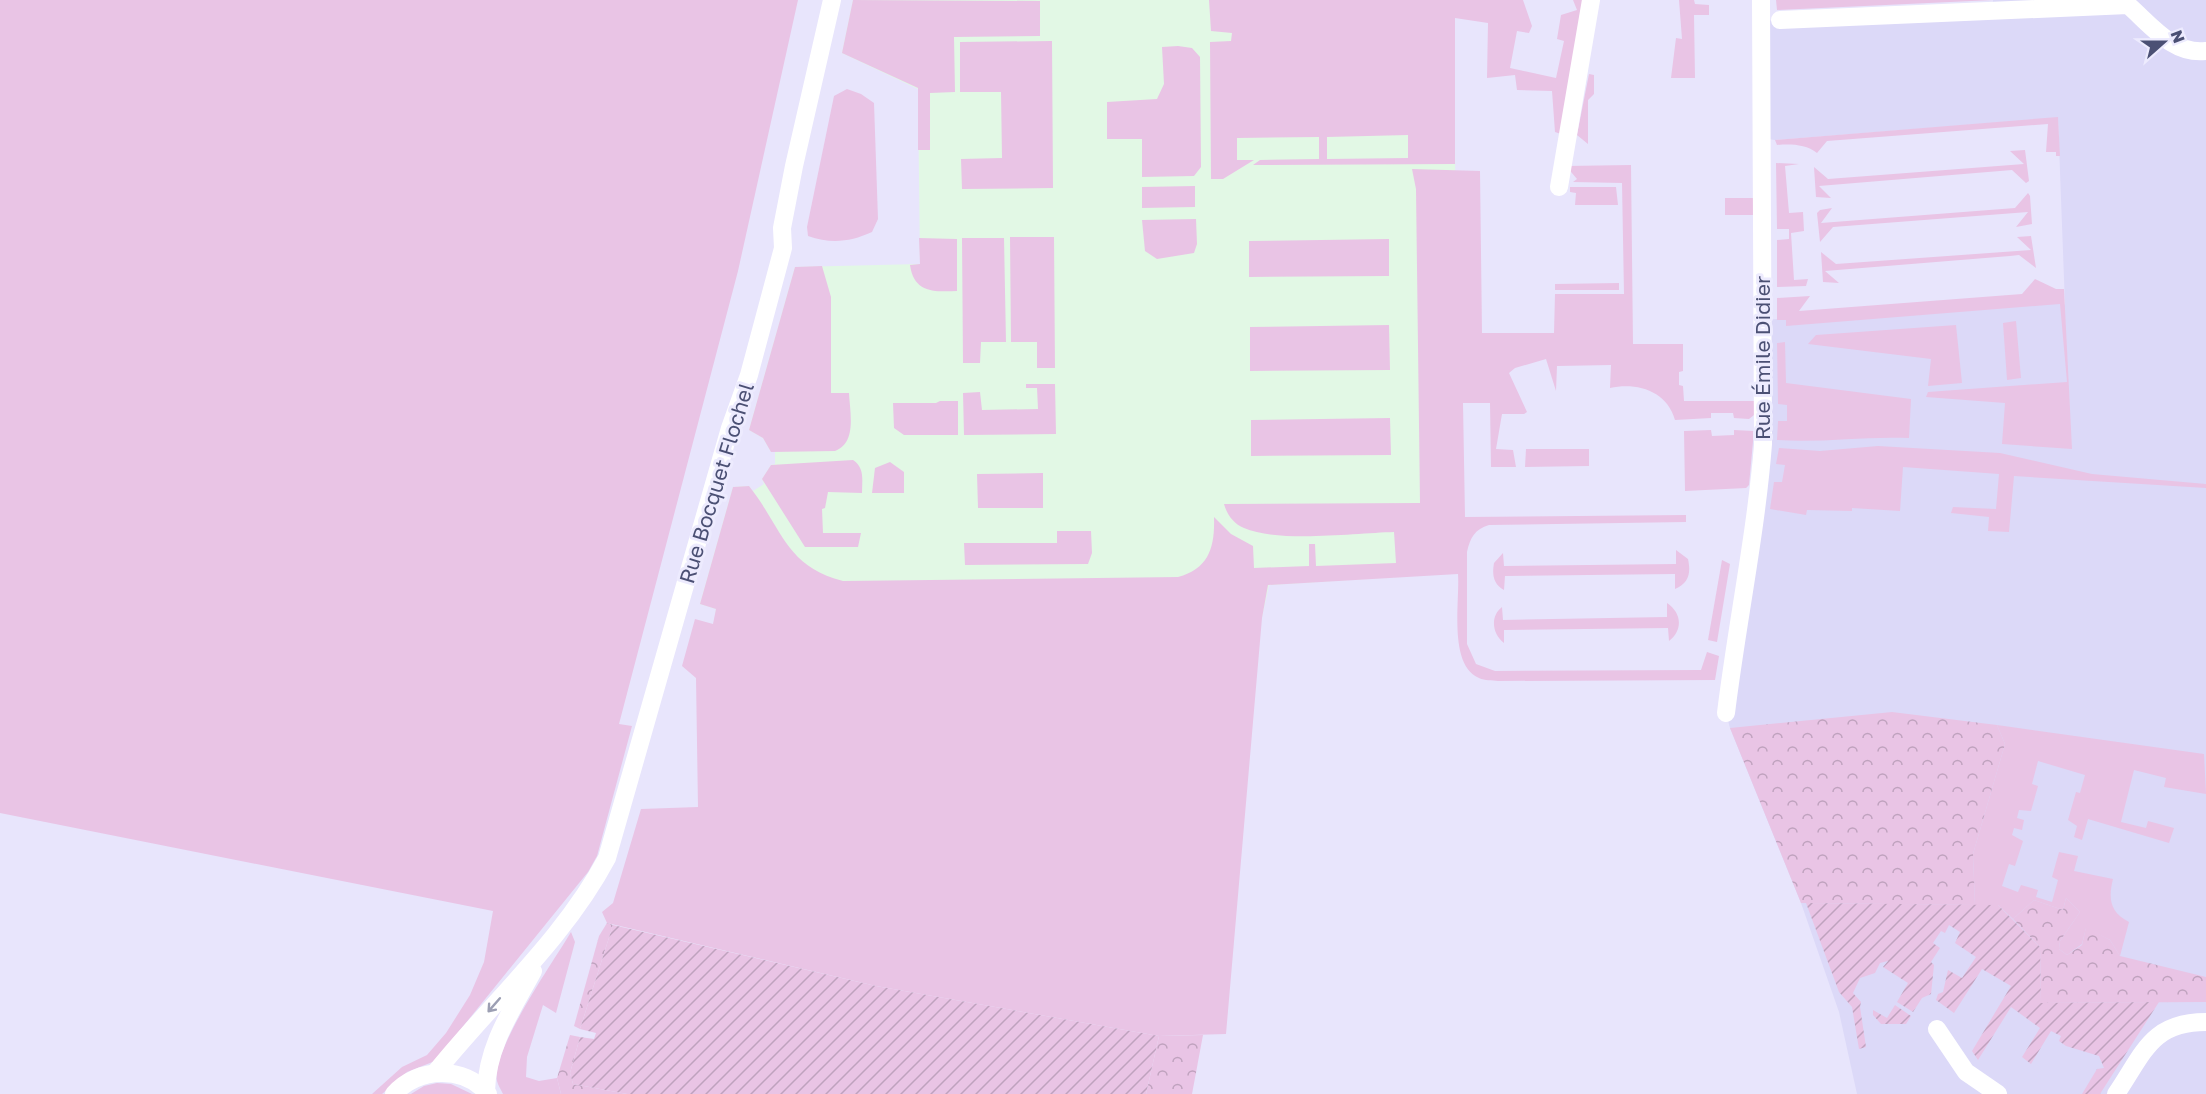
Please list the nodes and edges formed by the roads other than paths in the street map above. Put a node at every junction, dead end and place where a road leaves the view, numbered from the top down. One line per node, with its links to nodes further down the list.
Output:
1 (832, 0): 8 (street, Rue Bocquet Flochel)
2 (1591, 0): 6 (street)
3 (1761, 0): 7 (street, Rue Émile Didier)
4 (1780, 20): 5 (street)
5 (2206, 51)
6 (1559, 187)
7 (1726, 713)
8 (547, 946): 11 (street, Rue Bocquet Flochel, one-way to 11); 12 (street, Rue Bocquet Flochel)
9 (2206, 1022): 15 (street)
10 (1937, 1029): 14 (street)
11 (435, 1072): 12 (street); 13 (street)
12 (487, 1093)
13 (394, 1094)
14 (1998, 1094)
15 (2116, 1094)

